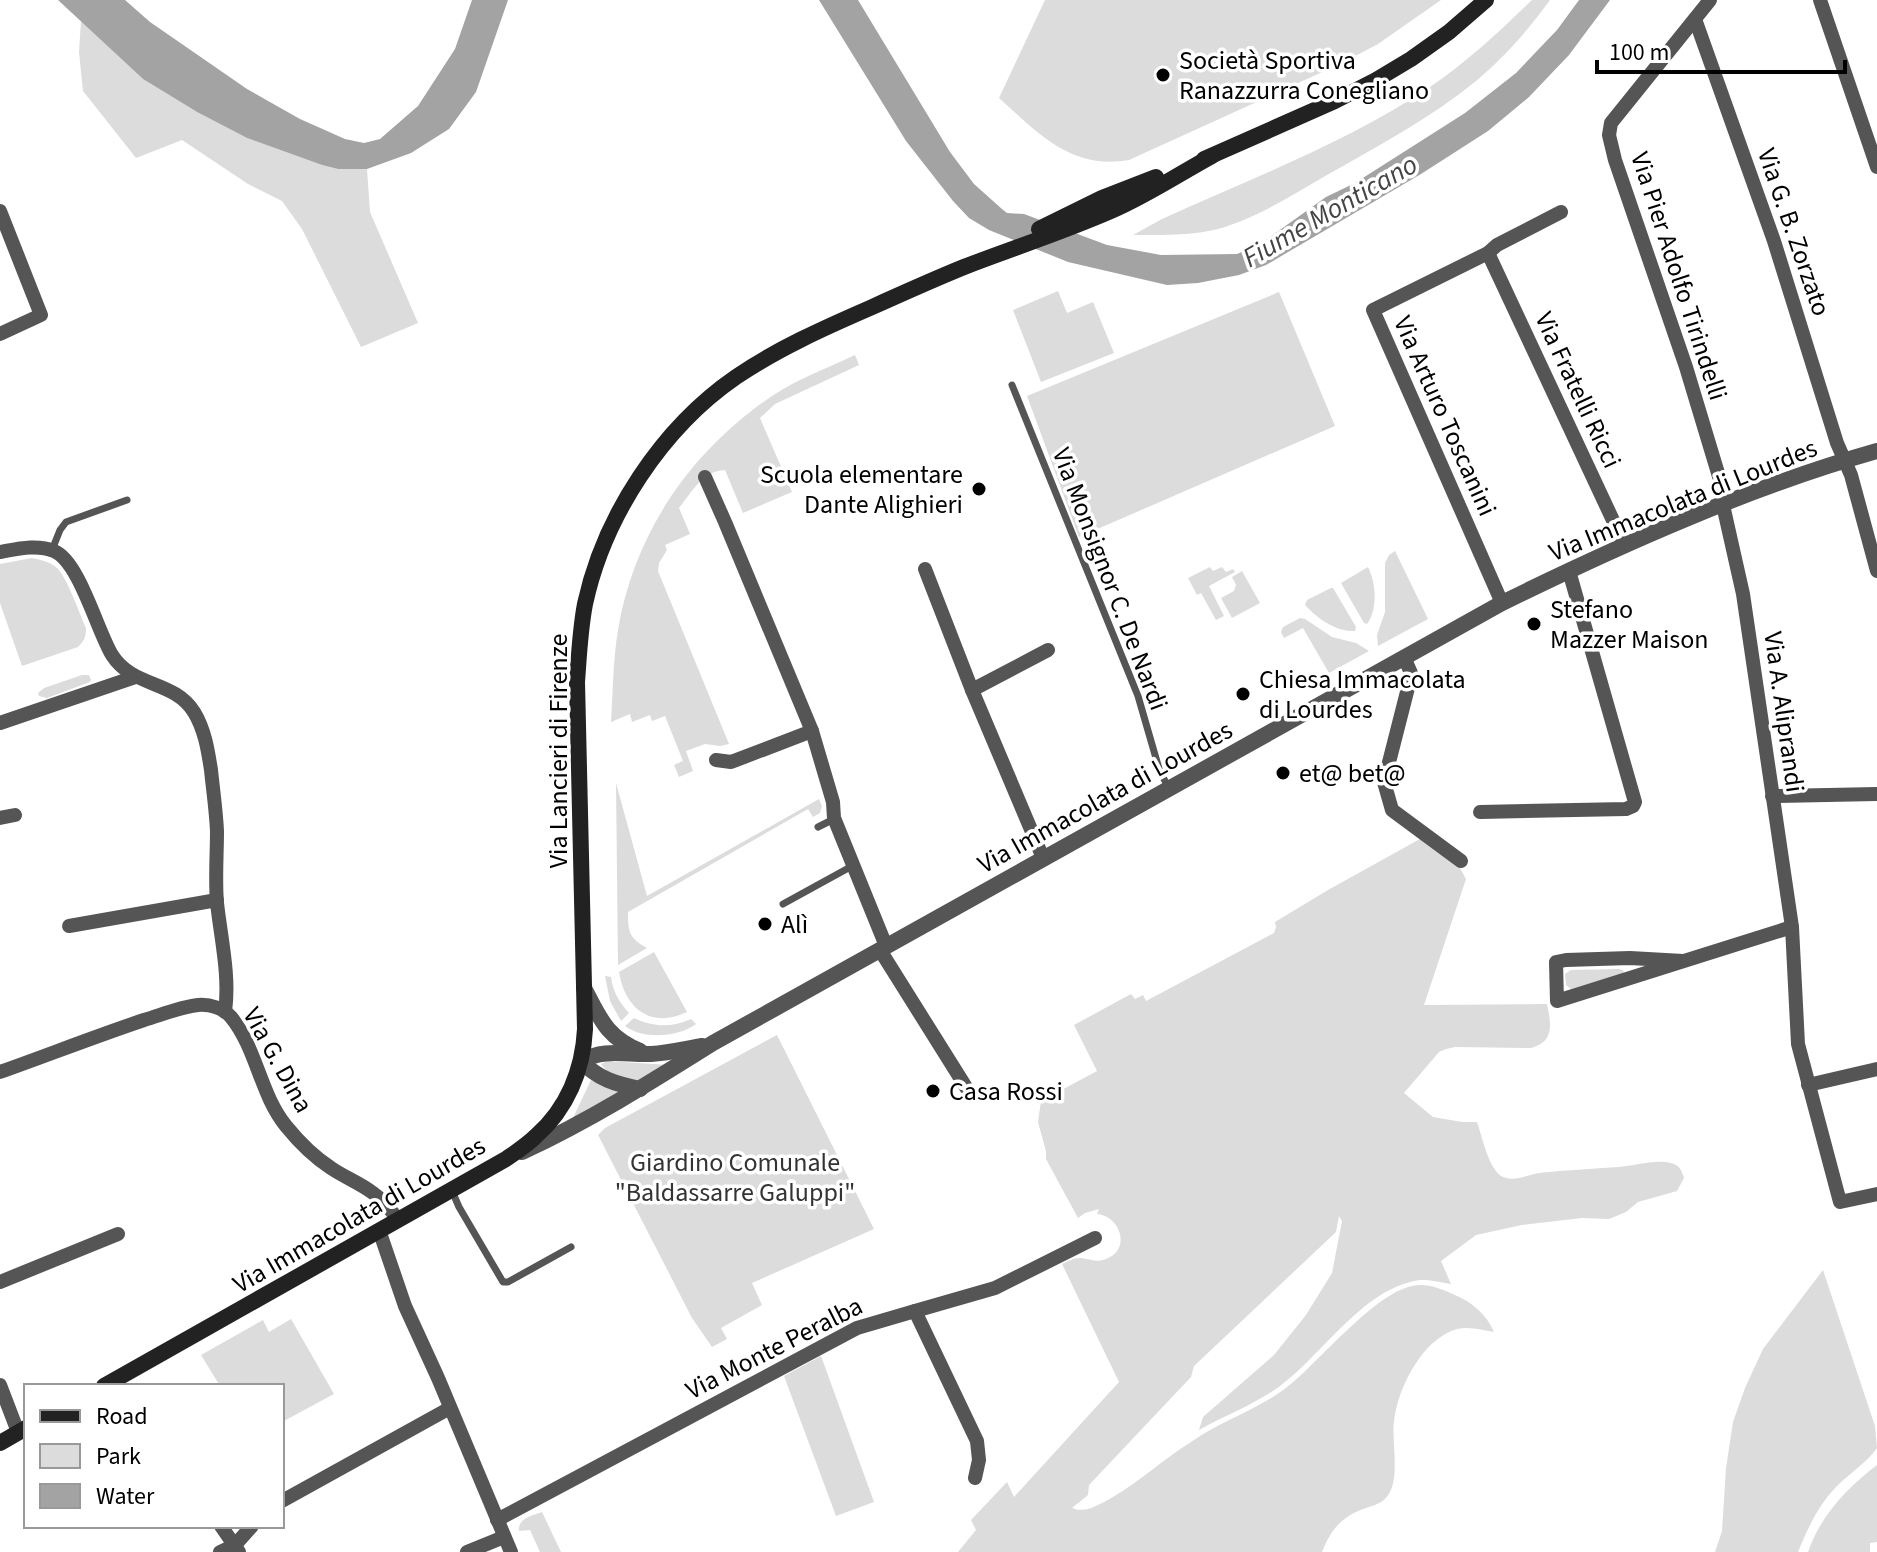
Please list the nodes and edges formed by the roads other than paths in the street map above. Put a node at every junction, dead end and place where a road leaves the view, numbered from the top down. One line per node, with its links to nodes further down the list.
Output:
1 (1486, 0): 5 (main road, Via Lancieri di Firenze)
2 (1710, 0): 4 (street, Via Pier Adolfo Tirindelli)
3 (1820, 0): 6 (street)
4 (1695, 19): 14 (street, Via G. B. Zorzato); 17 (street, Via Pier Adolfo Tirindelli)
5 (1212, 156): 9 (main road, Via Lancieri di Firenze); 9 (main road, Via Lancieri di Firenze)
6 (1877, 167)
7 (0, 211): 11 (street)
8 (1561, 212): 10 (street, Via Arturo Toscanini)
9 (1004, 250): 47 (main road, Via Lancieri di Firenze)
10 (1488, 253): 18 (street, Via Fratelli Ricci); 24 (street, Via Arturo Toscanini)
11 (0, 334)
12 (1012, 385): 32 (lane, Via Monsignor C. De Nardi)
13 (1877, 451): 14 (street, Via Immacolata di Lourdes)
14 (1845, 461): 17 (street, Via Immacolata di Lourdes); 23 (street, Via G. B. Zorzato)
15 (705, 477): 30 (street)
16 (127, 500): 19 (lane)
17 (1725, 504): 18 (street, Via Immacolata di Lourdes); 34 (street, Via A. Aliprandi)
18 (1625, 546): 22 (street, Via Immacolata di Lourdes)
19 (52, 550): 20 (street); 27 (street)
20 (0, 552)
21 (925, 569): 28 (street)
22 (1569, 571): 24 (street, Via Immacolata di Lourdes); 35 (street)
23 (1877, 571)
24 (1502, 603): 26 (street, Via Immacolata di Lourdes)
25 (1048, 650): 28 (street)
26 (1404, 657): 32 (street, Via Immacolata di Lourdes); 39 (street)
27 (135, 677): 29 (street); 41 (street)
28 (972, 690): 38 (street)
29 (0, 723)
30 (812, 731): 31 (street); 36 (street)
31 (716, 760)
32 (1169, 788): 38 (street, Via Immacolata di Lourdes)
33 (1877, 794): 34 (street)
34 (1772, 796): 44 (street, Via A. Aliprandi)
35 (1480, 812)
36 (834, 818): 37 (lane); 40 (street)
37 (818, 827)
38 (1043, 858): 45 (street, Via Immacolata di Lourdes)
39 (1461, 861)
40 (854, 865): 42 (lane); 45 (street)
41 (217, 900): 43 (street); 48 (street)
42 (783, 904)
43 (69, 926)
44 (1792, 927): 46 (street); 54 (street, Via A. Aliprandi)
45 (883, 948): 49 (street, Via Immacolata di Lourdes); 56 (street)
46 (1683, 961): 46 (street)
47 (584, 988): 50 (street); 51 (main road, Via Lancieri di Firenze)
48 (225, 1012): 53 (street, Via G. Dina); 60 (street, Via G. Dina)
49 (713, 1043): 50 (street, Via Immacolata di Lourdes); 55 (street, Via Immacolata di Lourdes)
50 (649, 1054): 51 (street, Via Immacolata di Lourdes)
51 (581, 1061): 55 (street); 57 (main road, Via Lancieri di Firenze)
52 (1877, 1069): 54 (street)
53 (0, 1072)
54 (1808, 1085): 59 (street, Via A. Aliprandi)
55 (640, 1089): 57 (street, Via Immacolata di Lourdes)
56 (969, 1092)
57 (506, 1159): 58 (main road, Via Immacolata di Lourdes)
58 (451, 1190): 60 (main road, Via Immacolata di Lourdes); 64 (lane)
59 (1877, 1194)
60 (398, 1220): 61 (main road, Via Immacolata di Lourdes)
61 (379, 1230): 67 (main road, Via Immacolata di Lourdes); 69 (street)
62 (118, 1234): 65 (street)
63 (1095, 1238): 66 (street, Via Monte Peralba)
64 (571, 1247)
65 (0, 1282)
66 (915, 1311): 72 (street); 74 (street, Via Monte Peralba)
67 (129, 1379)
68 (0, 1385): 70 (street)
69 (450, 1408): 73 (street); 74 (street)
70 (22, 1430): 71 (main road)
71 (0, 1443)
72 (975, 1478)
73 (284, 1500)
74 (497, 1520): 77 (street)
75 (222, 1528): 78 (street)
76 (251, 1528): 78 (street)
77 (504, 1537): 80 (street); 81 (street)
78 (237, 1548): 79 (street)
79 (220, 1552)
80 (467, 1552)
81 (511, 1552)

